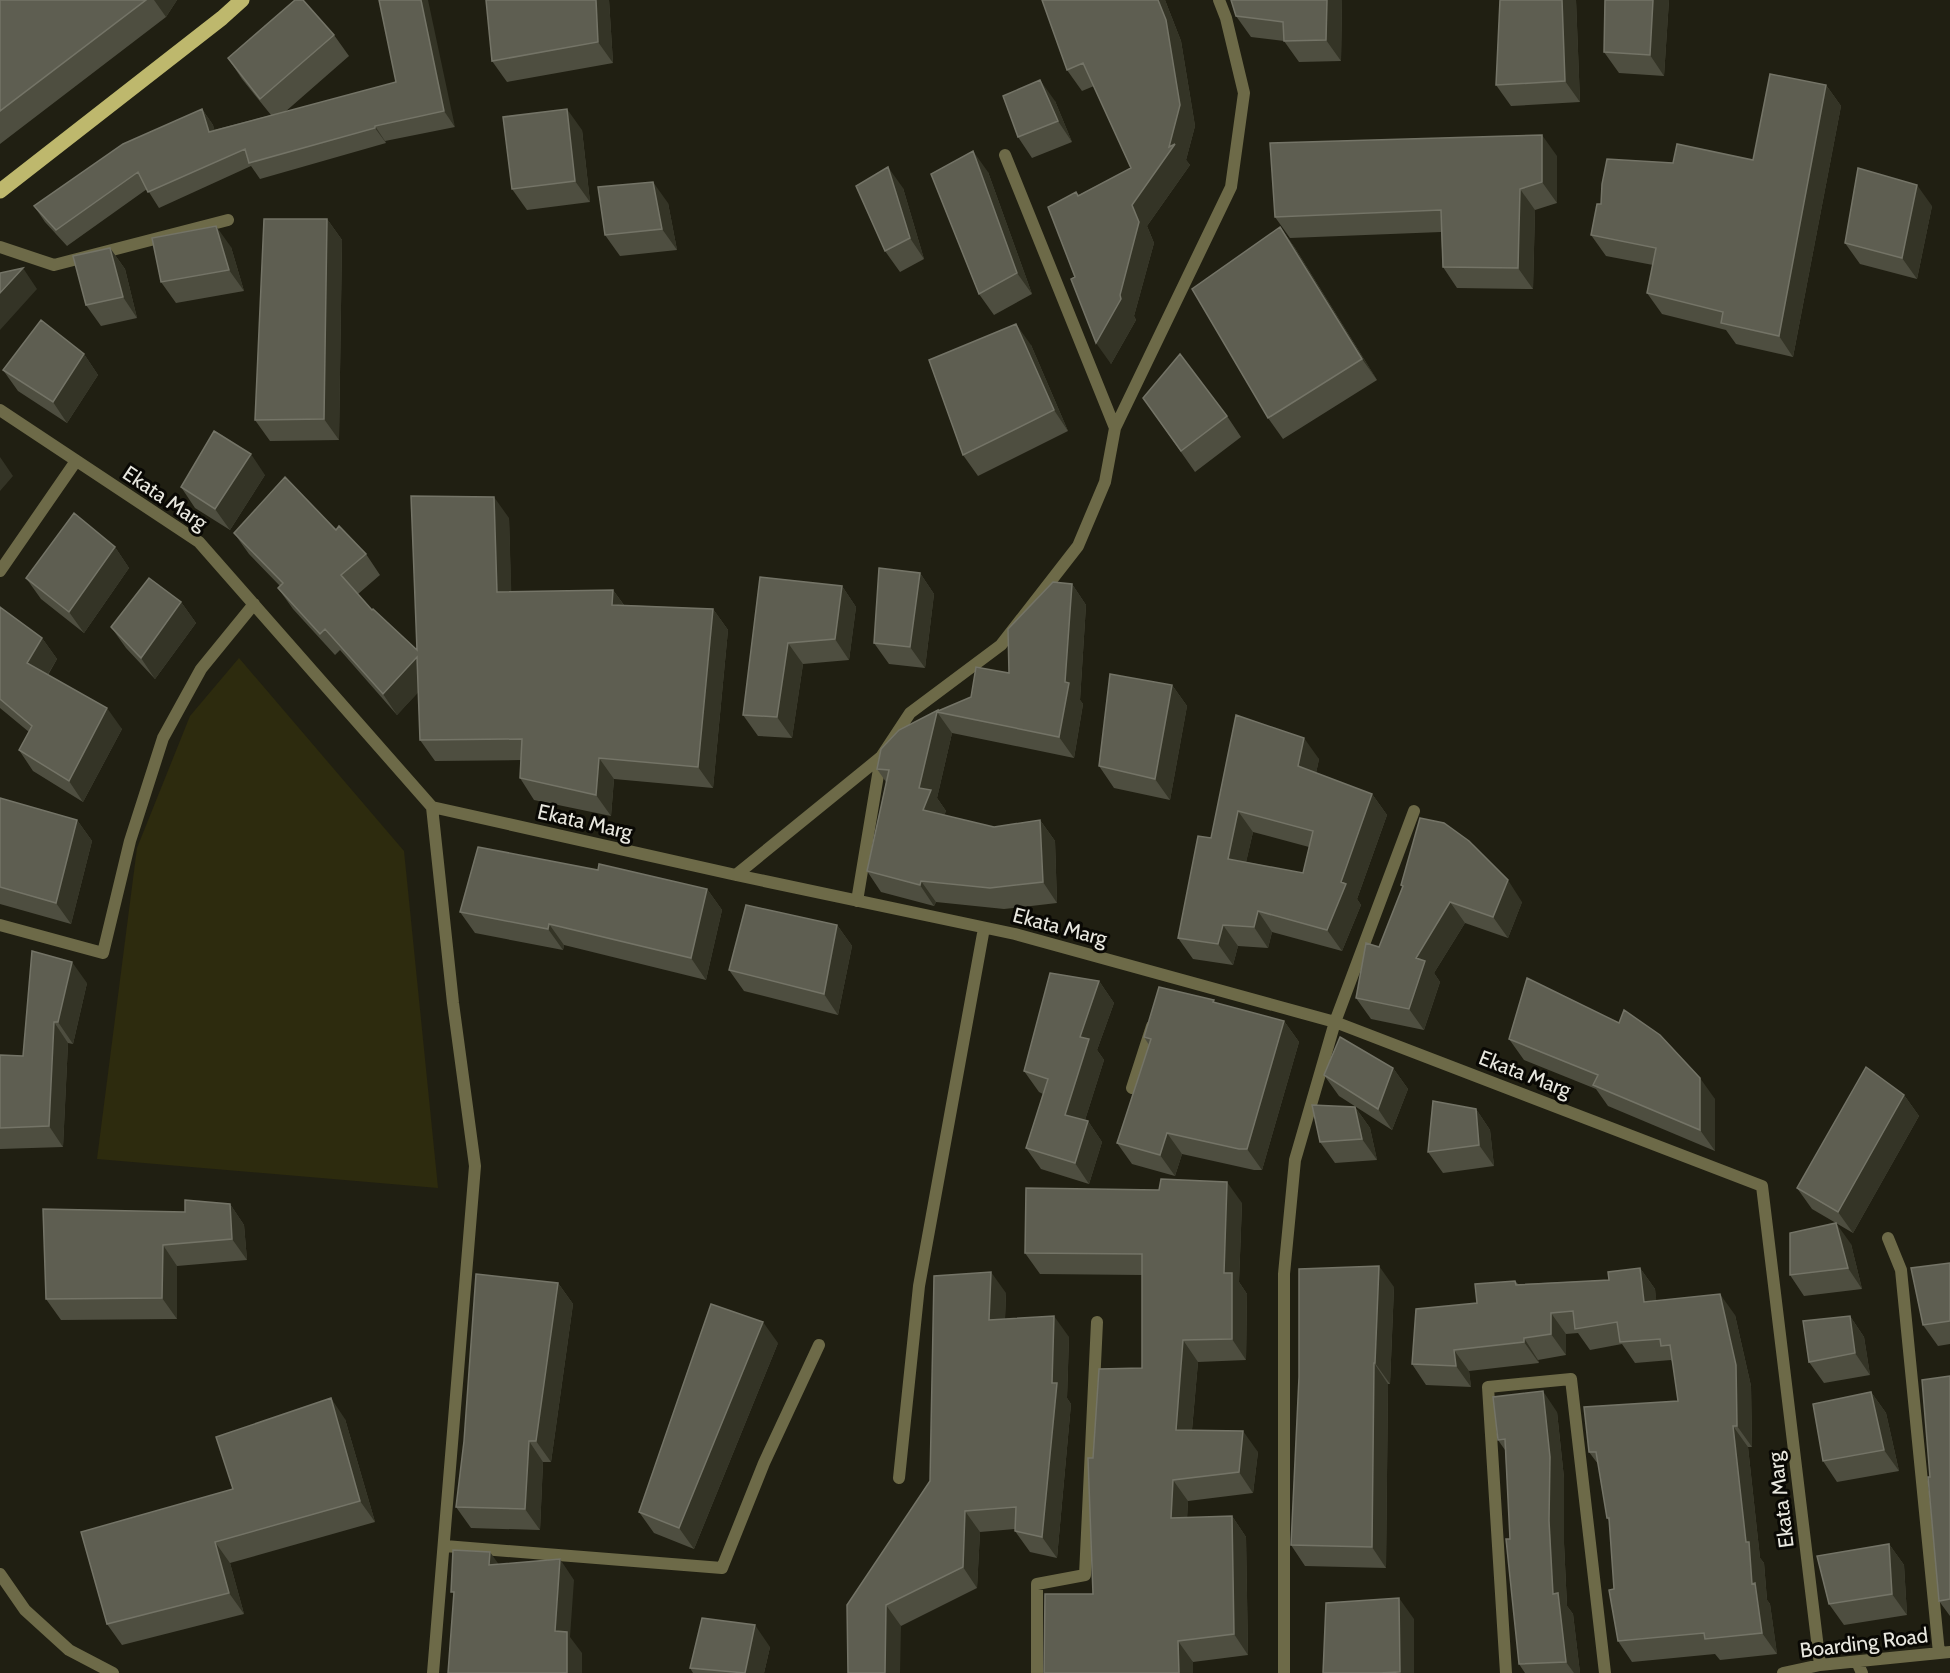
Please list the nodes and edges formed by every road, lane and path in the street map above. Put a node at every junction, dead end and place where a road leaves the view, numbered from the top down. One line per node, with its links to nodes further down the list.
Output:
1 (228, 0): 4 (main road)
2 (242, 0): 4 (main road)
3 (1219, 0): 10 (street)
4 (222, 18): 6 (main road)
5 (1005, 155): 10 (street)
6 (0, 191)
7 (228, 220): 8 (street)
8 (0, 247)
9 (0, 410): 11 (street, Ekata Marg)
10 (1115, 428): 14 (street)
11 (76, 461): 12 (street); 13 (street, Ekata Marg)
12 (0, 571)
13 (254, 604): 15 (street, Ekata Marg); 19 (street)
14 (881, 758): 17 (street); 18 (street)
15 (432, 807): 17 (street, Ekata Marg); 28 (street)
16 (1414, 811): 22 (street)
17 (736, 875): 18 (street, Ekata Marg)
18 (857, 901): 20 (street, Ekata Marg)
19 (0, 925)
20 (984, 928): 22 (street, Ekata Marg); 27 (street)
21 (1157, 1010): 23 (street)
22 (1335, 1022): 31 (street, Ekata Marg); 36 (street)
23 (1132, 1088)
24 (1888, 1238): 30 (street)
25 (1097, 1322): 35 (street)
26 (819, 1345): 28 (street)
27 (899, 1478)
28 (445, 1546): 34 (street)
29 (0, 1574): 33 (street)
30 (1945, 1653): 32 (street, Boarding Road)
31 (1820, 1665): 32 (street, Boarding Road); 39 (street, Boarding Road)
32 (1860, 1667)
33 (114, 1673)
34 (433, 1673)
35 (1037, 1673)
36 (1284, 1673)
37 (1506, 1673): 38 (street)
38 (1605, 1673)
39 (1783, 1673)

